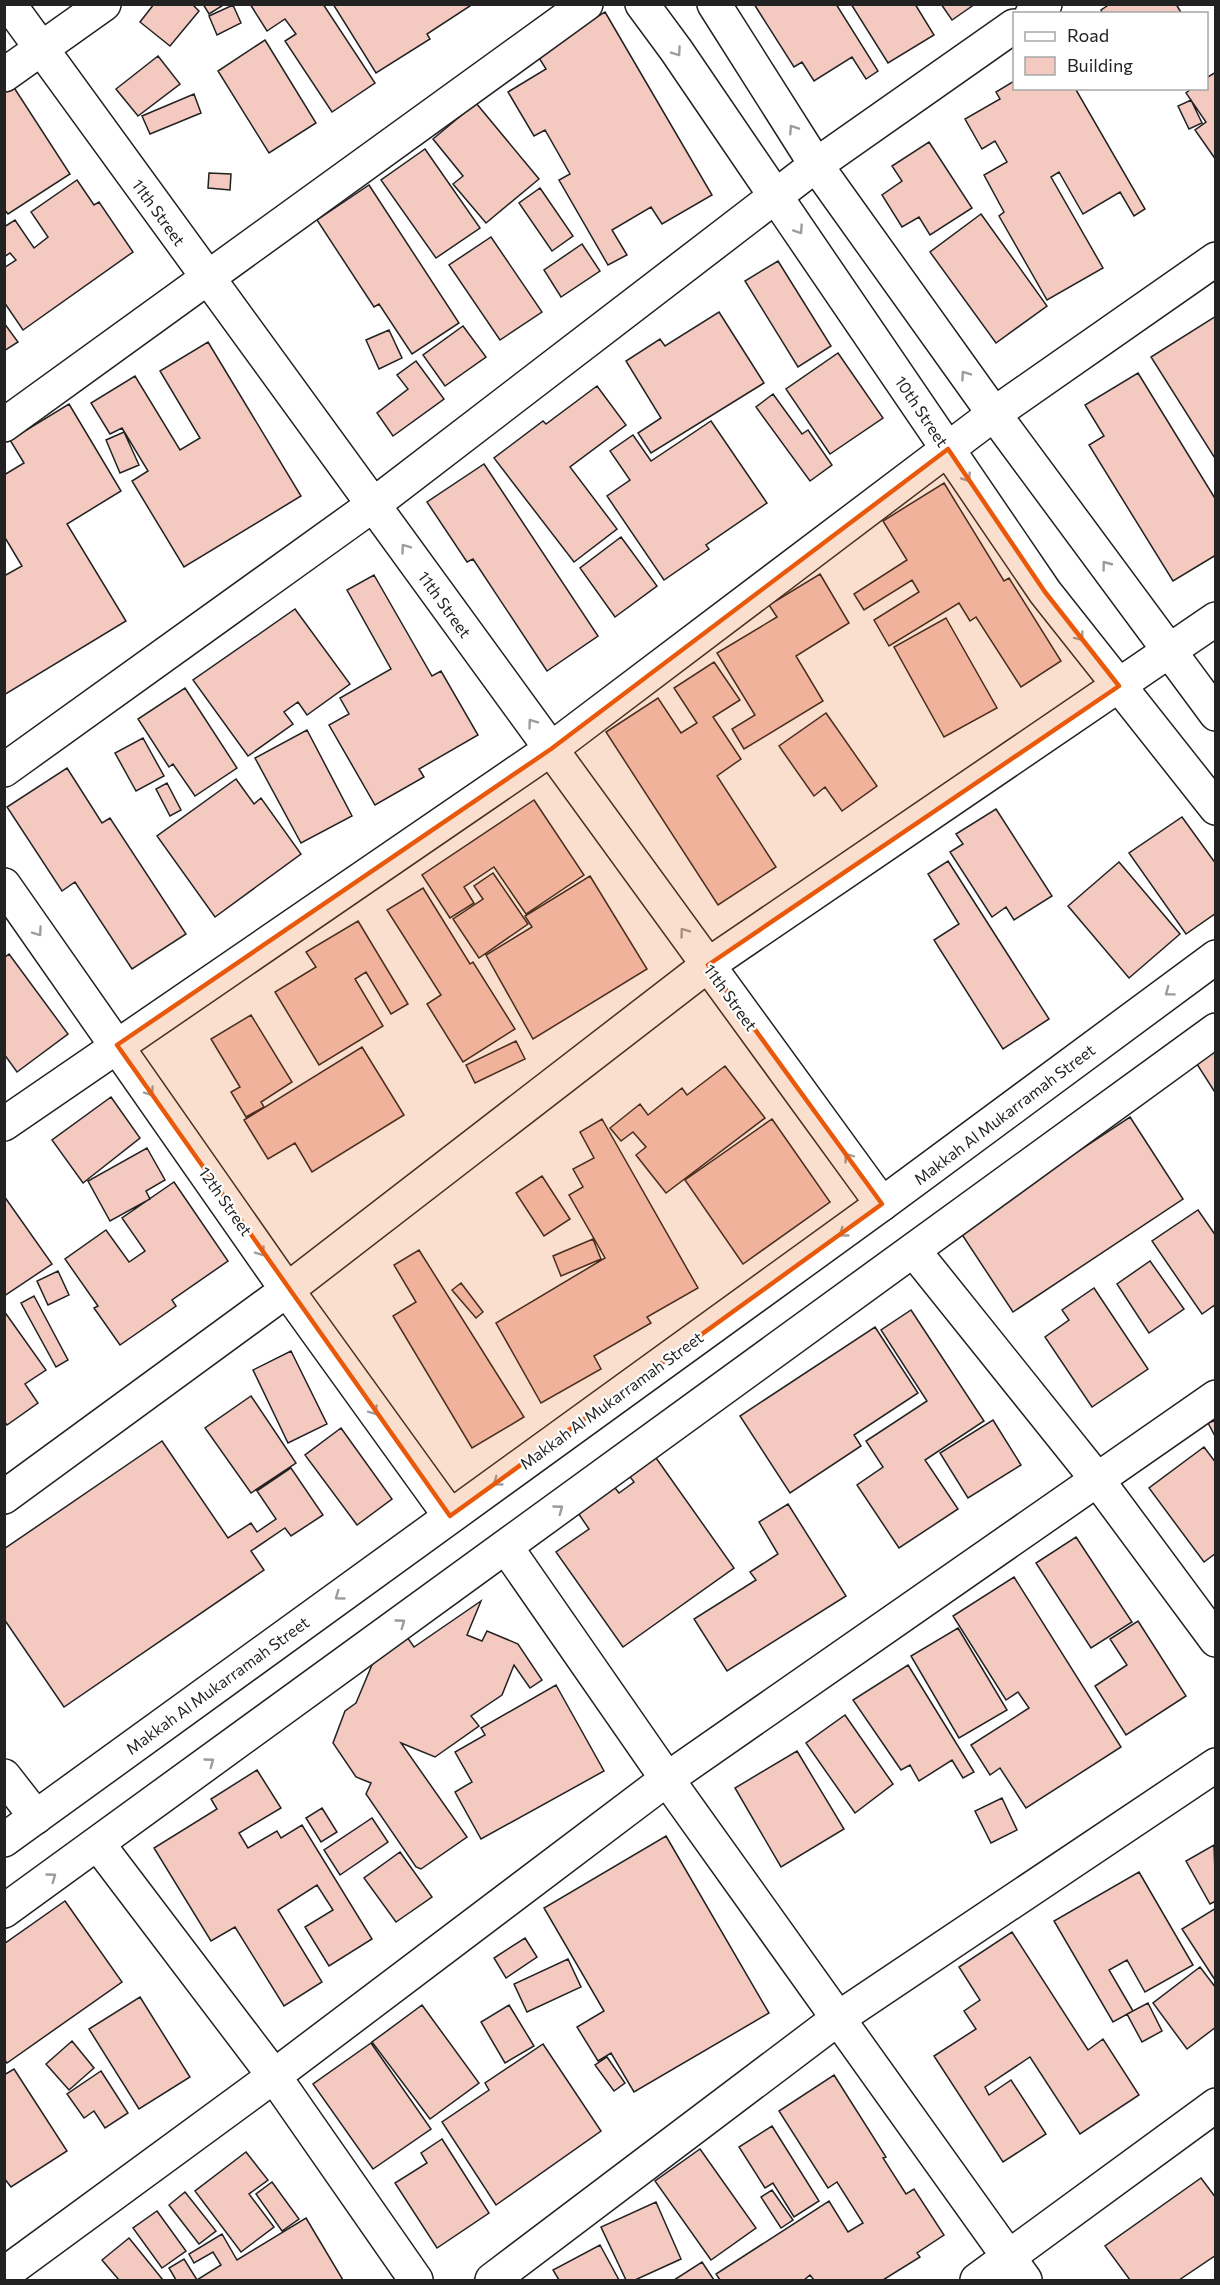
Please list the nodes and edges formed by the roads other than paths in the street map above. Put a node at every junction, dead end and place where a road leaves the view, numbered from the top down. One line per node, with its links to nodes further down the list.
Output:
1 (9, 4): 7 (street, 11th Street)
2 (104, 4): 7 (street)
3 (586, 4): 12 (street)
4 (642, 4): 10 (street, 10th Street, one-way to 10)
5 (714, 4): 9 (street, one-way to 5)
6 (1013, 27): 9 (street)
7 (42, 50): 8 (street); 12 (street, 11th Street)
8 (4, 75)
9 (816, 165): 10 (street); 13 (street, one-way to 9)
10 (776, 196): 15 (street, 10th Street, one-way to 15); 16 (street)
11 (1215, 259): 13 (street)
12 (209, 280): 14 (street); 16 (street, 11th Street)
13 (993, 414): 15 (street); 18 (street, one-way to 13)
14 (4, 425)
15 (948, 449): 19 (street, 10th Street, one-way to 19); 21 (street)
16 (373, 505): 21 (street, 11th Street, one-way to 16); 22 (street)
17 (1215, 619): 18 (street)
18 (1170, 651): 19 (street); 20 (street)
19 (1119, 686): 23 (street, 10th Street); 26 (street)
20 (1215, 714)
21 (551, 750): 26 (street, 11th Street, one-way to 21); 28 (street)
22 (4, 770)
23 (1215, 808)
24 (4, 885): 28 (street, 12th Street, one-way to 28)
25 (1215, 957): 30 (street, Makkah Al Mukarramah Street, one-way to 30)
26 (708, 965): 30 (street, 11th Street, one-way to 26); 32 (street)
27 (1215, 1030): 31 (street)
28 (117, 1045): 29 (street); 32 (street, 12th Street, one-way to 32)
29 (4, 1124)
30 (882, 1204): 36 (street, Makkah Al Mukarramah Street, one-way to 36)
31 (914, 1251): 34 (street); 37 (street, one-way to 31)
32 (287, 1290): 35 (street); 36 (street, 12th Street, one-way to 36)
33 (1215, 1397): 34 (street)
34 (1096, 1479): 38 (street); 41 (street)
35 (4, 1497)
36 (450, 1516): 42 (street, Makkah Al Mukarramah Street, one-way to 42)
37 (506, 1547): 41 (street); 44 (street, one-way to 37)
38 (1215, 1640)
39 (1215, 1765): 46 (street)
40 (4, 1776): 42 (street)
41 (667, 1779): 46 (street); 47 (street)
42 (36, 1818): 43 (street, Makkah Al Mukarramah Street)
43 (4, 1840)
44 (98, 1844): 45 (street, one-way to 44); 47 (street)
45 (4, 1911)
46 (840, 2017): 49 (street); 52 (street)
47 (274, 2076): 50 (street); 51 (street)
48 (1215, 2104): 49 (street)
49 (1017, 2269): 53 (street)
50 (4, 2274)
51 (416, 2280)
52 (492, 2280)
53 (977, 2280)

